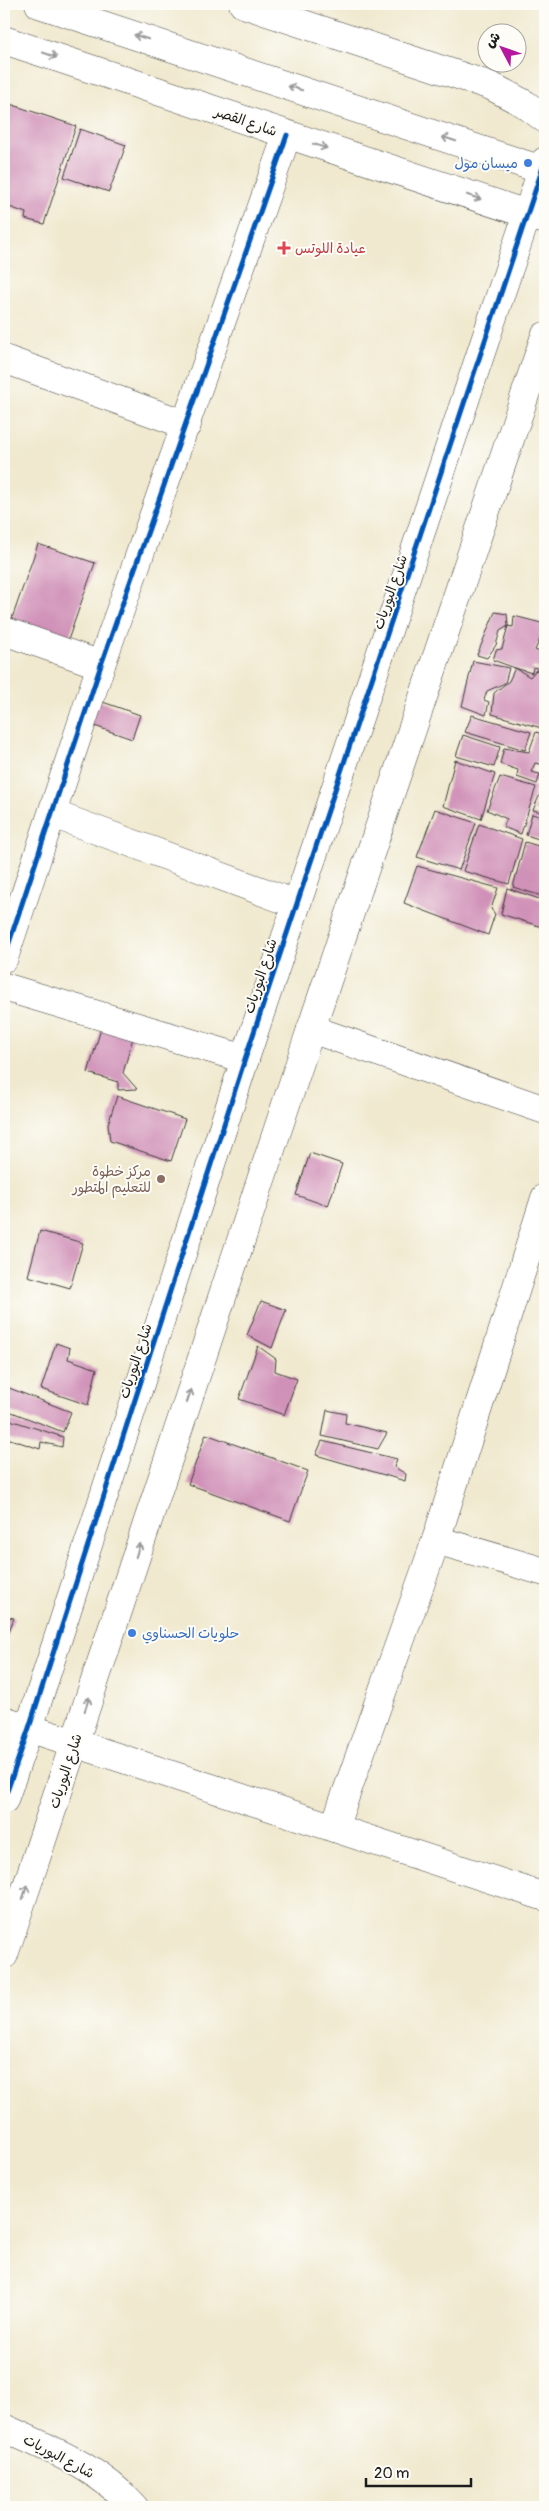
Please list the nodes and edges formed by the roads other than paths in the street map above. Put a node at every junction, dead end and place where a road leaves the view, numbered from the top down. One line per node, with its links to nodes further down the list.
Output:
1 (40, 4): 6 (street, one-way to 1)
2 (243, 4): 4 (street)
3 (4, 40): 5 (street, شارع القصر, one-way to 5)
4 (545, 119)
5 (287, 135): 7 (street, شارع القصر, one-way to 7); 10 (street)
6 (544, 167): 7 (street, شارع البوريات)
7 (537, 218): 14 (street, شارع البوريات)
8 (545, 336): 17 (street, شارع البوريات)
9 (4, 359): 10 (street)
10 (187, 425): 12 (street)
11 (4, 631): 12 (street)
12 (101, 665): 13 (street)
13 (53, 814): 14 (street); 15 (street)
14 (296, 904): 18 (street, شارع البوريات)
15 (4, 958)
16 (4, 987): 18 (street)
17 (311, 1029): 19 (street); 25 (street, شارع البوريات, one-way to 17)
18 (244, 1058): 24 (street, شارع البوريات)
19 (545, 1110)
20 (545, 1198): 21 (street)
21 (436, 1540): 22 (street); 27 (street)
22 (545, 1572)
23 (4, 1720): 24 (street)
24 (29, 1728): 25 (street); 26 (street, شارع البوريات)
25 (74, 1743): 27 (street); 29 (street, شارع البوريات, one-way to 25)
26 (4, 1800)
27 (334, 1828): 28 (street)
28 (545, 1897)
29 (4, 1954)
30 (4, 2428): 31 (street, شارع البوريات)
31 (134, 2507)

